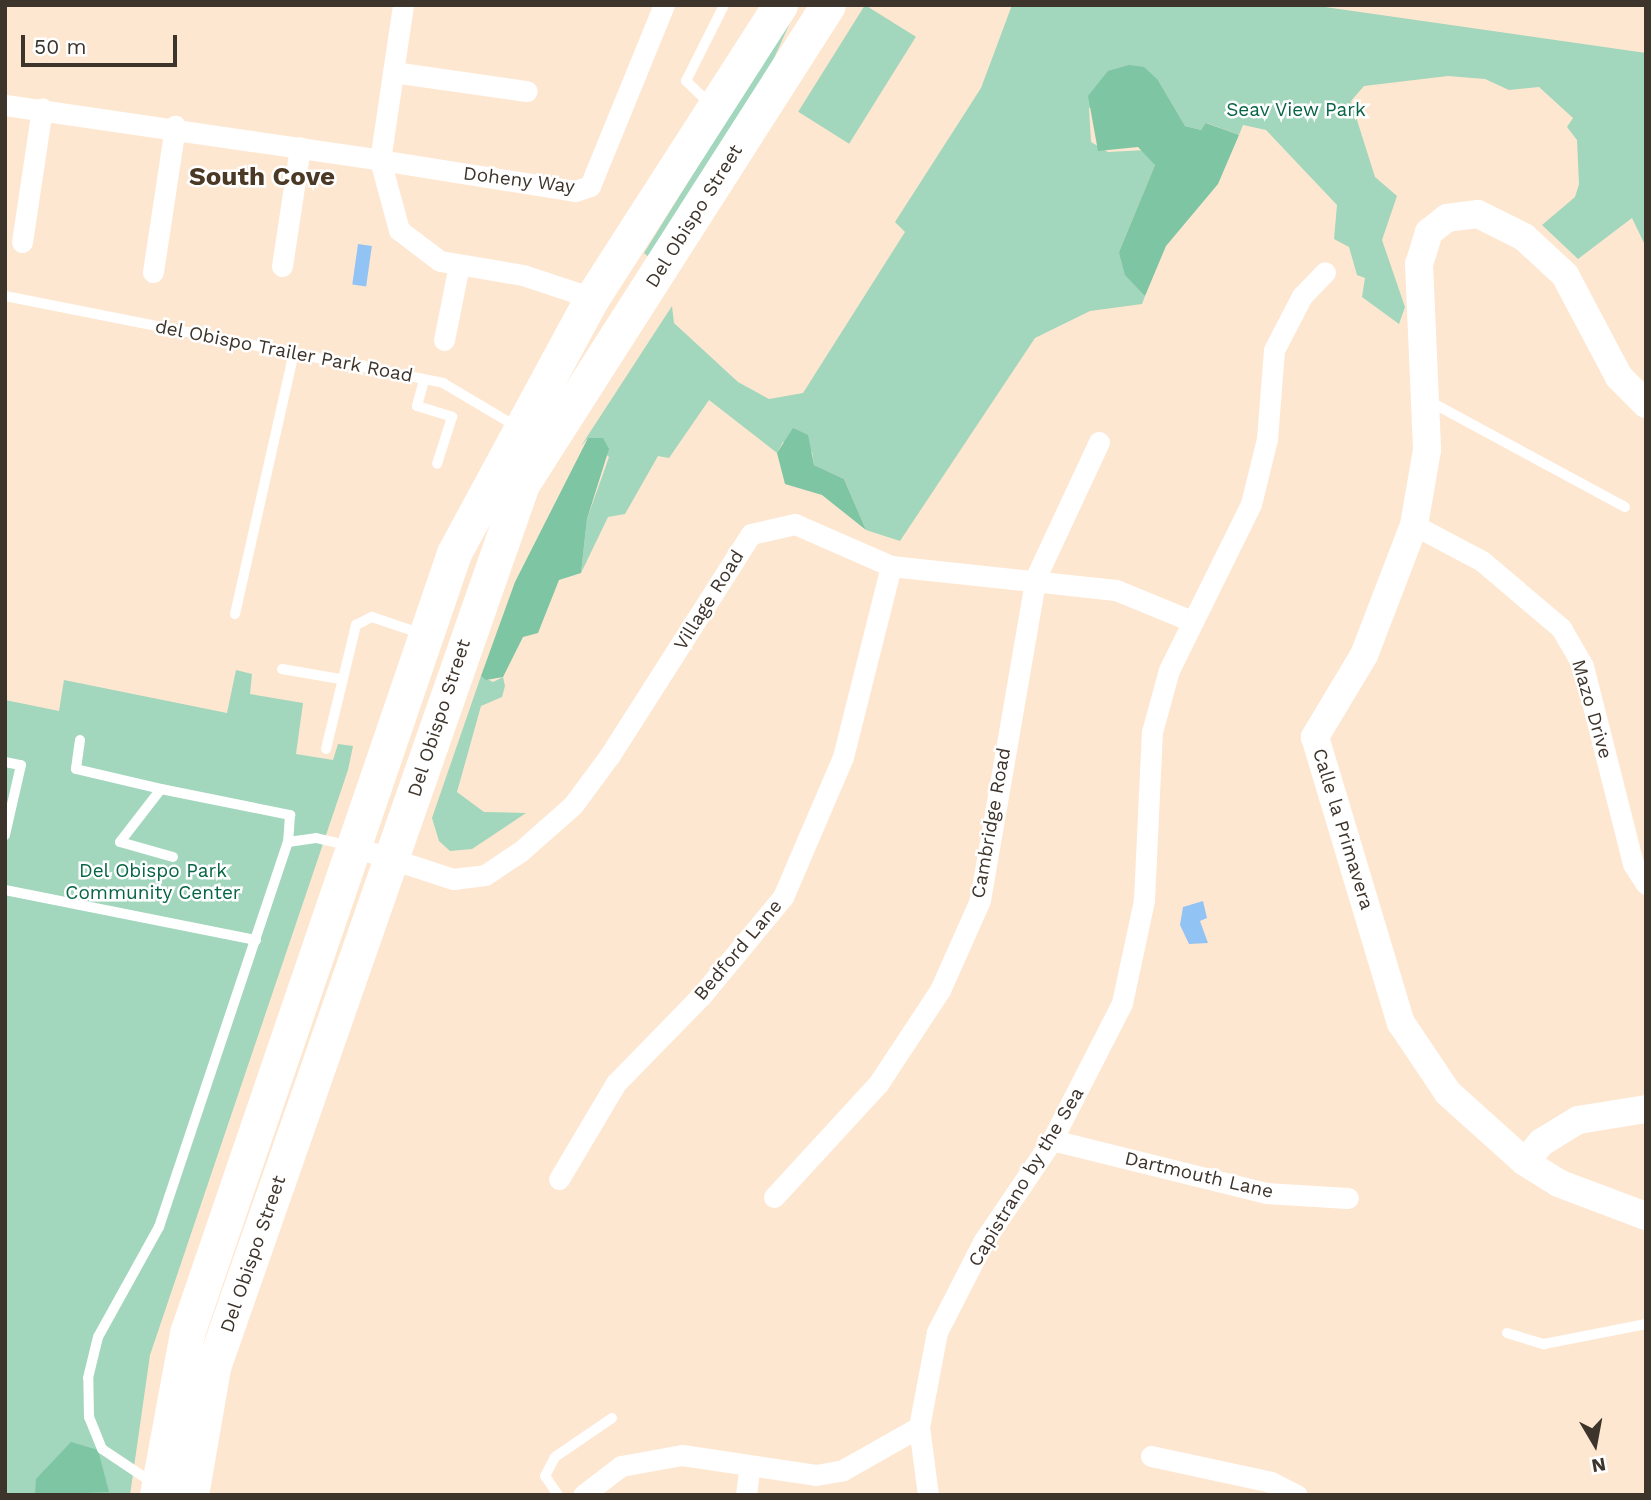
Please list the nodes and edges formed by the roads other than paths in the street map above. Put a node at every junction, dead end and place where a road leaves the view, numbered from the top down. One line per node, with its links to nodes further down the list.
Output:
1 (403, 5): 6 (street)
2 (664, 5): 13 (street, Doheny Way)
3 (724, 5): 9 (lane)
4 (780, 5): 9 (main road, Del Obispo Street)
5 (828, 5): 20 (main road, Del Obispo Street)
6 (393, 72): 7 (street); 13 (street)
7 (527, 91)
8 (5, 105): 10 (street, Doheny Way)
9 (714, 107): 20 (main road, Del Obispo Street)
10 (42, 108): 11 (street, Doheny Way); 14 (street)
11 (175, 127): 12 (street, Doheny Way); 17 (street)
12 (300, 147): 13 (street, Doheny Way); 16 (street)
13 (380, 160): 15 (street)
14 (22, 242)
15 (459, 265): 20 (street); 21 (street)
16 (282, 266)
17 (153, 272)
18 (1325, 272): 35 (street, Capistrano by the Sea)
19 (5, 296): 22 (lane, del Obispo Trailer Park Road)
20 (608, 308): 26 (main road, Del Obispo Street); 28 (main road, Del Obispo Street)
21 (444, 340)
22 (294, 353): 23 (lane, del Obispo Trailer Park Road); 34 (lane)
23 (424, 380): 26 (lane, del Obispo Trailer Park Road); 29 (lane)
24 (1427, 400): 25 (street, Calle la Primavera); 30 (lane); 31 (street, Calle la Primavera)
25 (1646, 404)
26 (517, 427): 28 (lane, del Obispo Trailer Park Road); 36 (main road, Del Obispo Street)
27 (1099, 442): 33 (street, Cambridge Road)
28 (548, 445): 47 (main road, Del Obispo Street)
29 (437, 464)
30 (1625, 507)
31 (1414, 525): 48 (street, Mazo Drive); 53 (street, Calle la Primavera)
32 (891, 566): 33 (street, Village Road); 47 (street, Village Road); 54 (street, Bedford Lane)
33 (1036, 577): 35 (street, Village Road); 55 (street, Cambridge Road)
34 (235, 614)
35 (1189, 620): 52 (street, Capistrano by the Sea)
36 (425, 635): 38 (lane); 45 (main road, Del Obispo Street)
37 (282, 668): 38 (lane)
38 (340, 679): 40 (lane)
39 (80, 740): 42 (lane)
40 (326, 748)
41 (5, 762): 43 (lane)
42 (161, 789): 44 (lane); 46 (lane)
43 (5, 835)
44 (289, 842): 45 (lane); 50 (lane)
45 (358, 848): 47 (street, Village Road); 64 (main road, Del Obispo Street)
46 (173, 856)
47 (392, 859): 65 (main road, Del Obispo Street)
48 (1646, 884)
49 (5, 890): 50 (lane)
50 (256, 940): 64 (lane)
51 (1646, 1109): 53 (street)
52 (1052, 1140): 56 (street, Dartmouth Lane); 61 (street, Capistrano by the Sea)
53 (1525, 1163): 57 (street, Calle la Primavera)
54 (559, 1179)
55 (774, 1197)
56 (1348, 1199)
57 (1646, 1216)
58 (1646, 1324): 59 (lane)
59 (1507, 1333)
60 (612, 1418): 66 (lane)
61 (919, 1427): 63 (street); 69 (street, Capistrano by the Sea)
62 (1151, 1456): 70 (street)
63 (749, 1469): 67 (street); 68 (street)
64 (158, 1490)
65 (191, 1495)
66 (558, 1495)
67 (583, 1495)
68 (746, 1495)
69 (929, 1495)
70 (1297, 1495)

